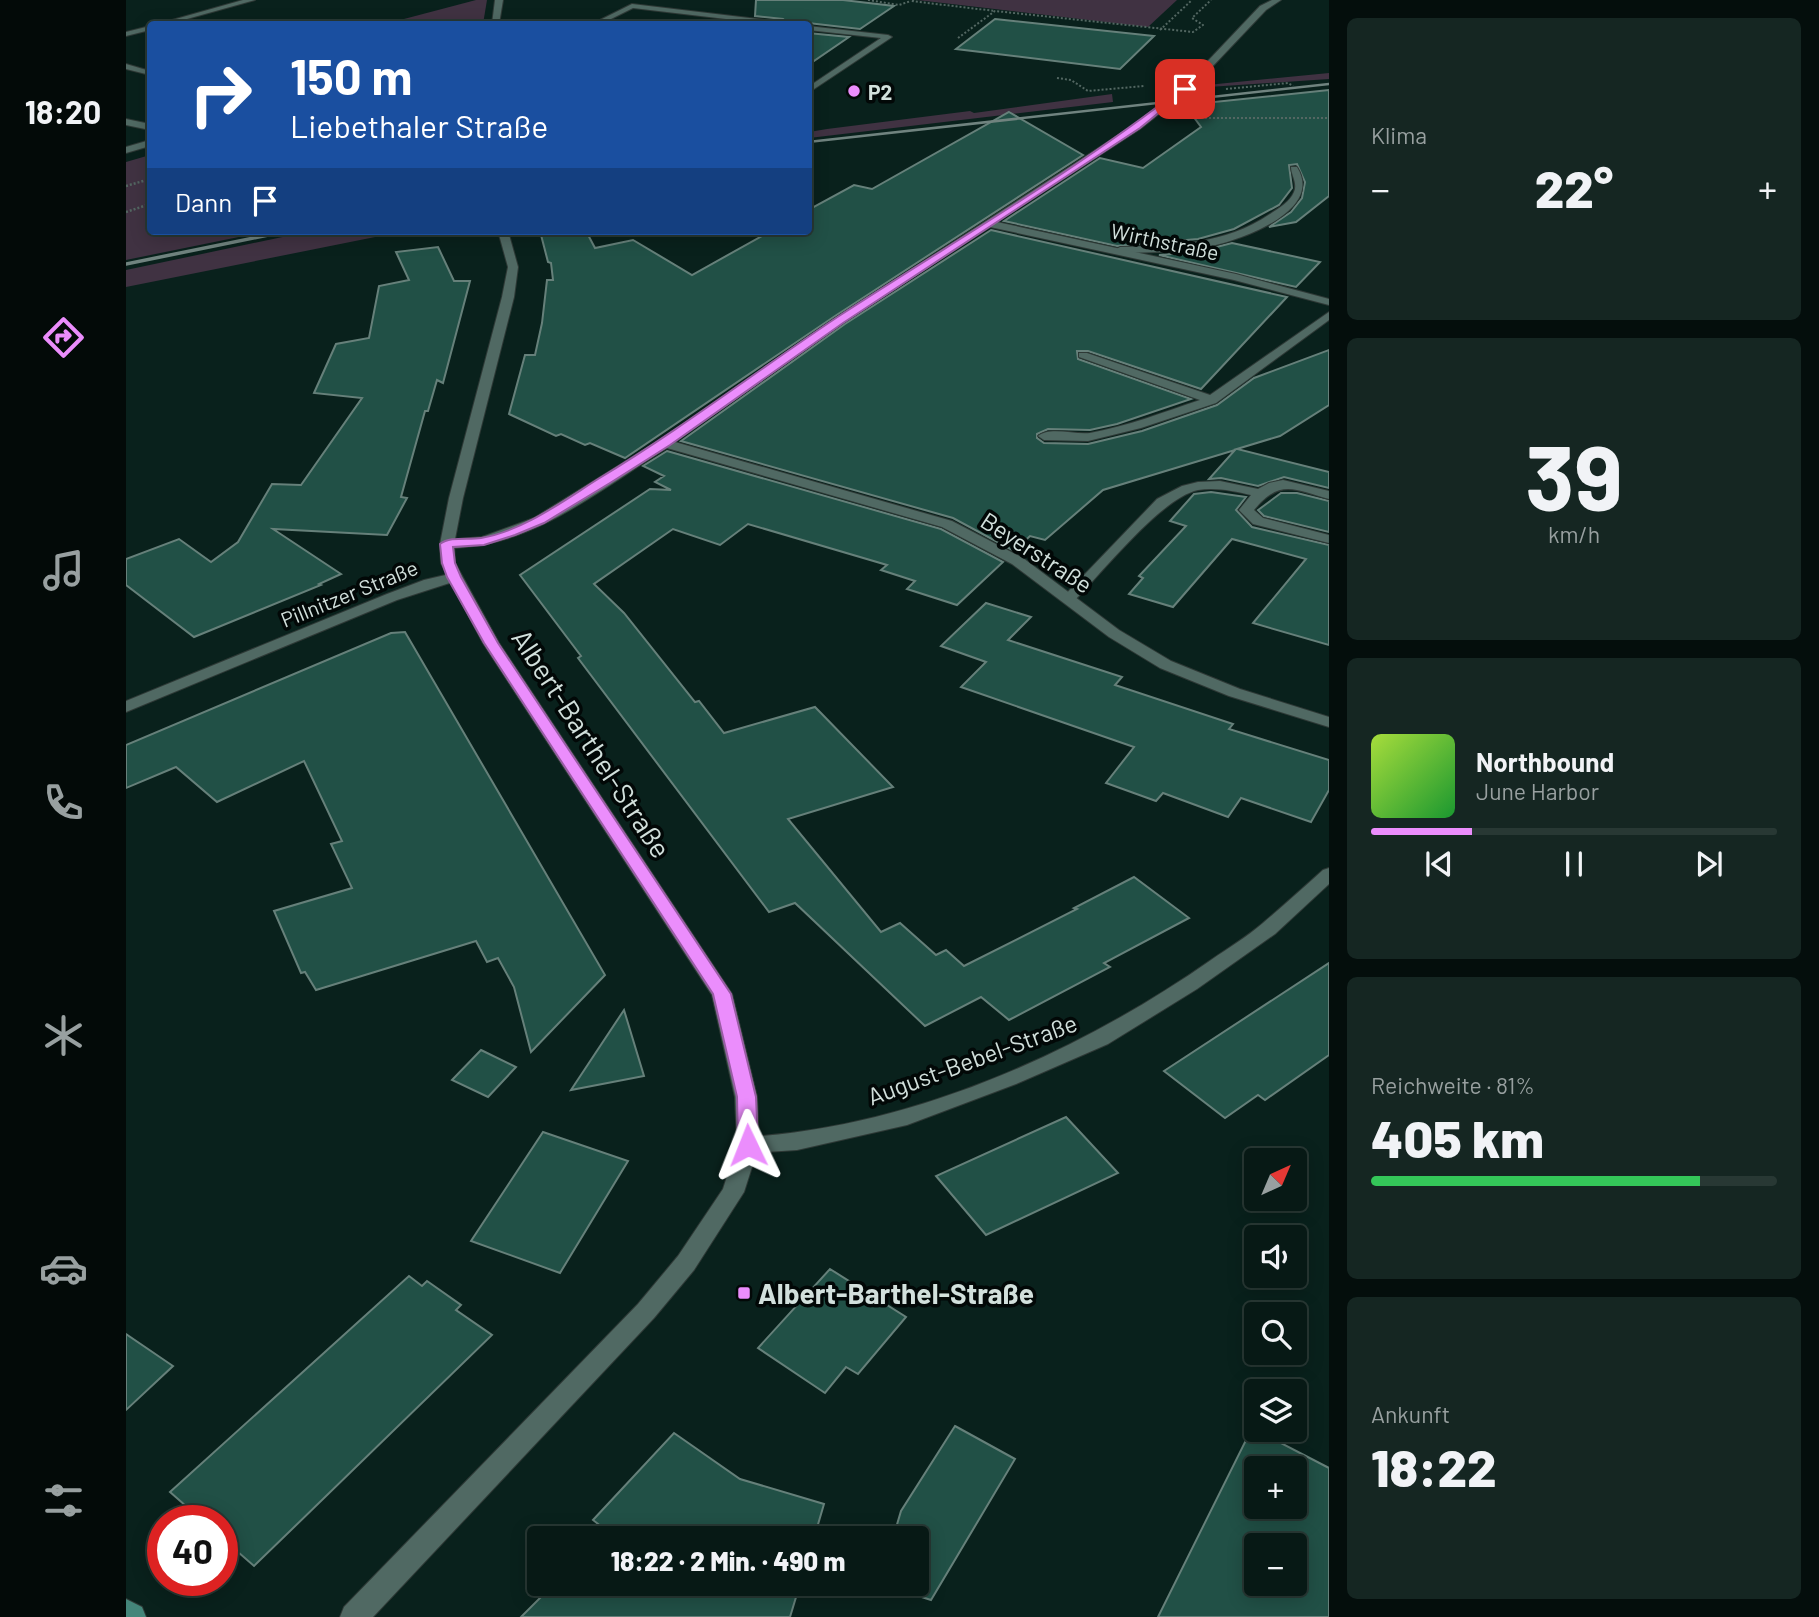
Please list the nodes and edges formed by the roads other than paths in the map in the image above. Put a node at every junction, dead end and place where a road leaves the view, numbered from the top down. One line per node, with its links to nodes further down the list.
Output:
1 (251, 0): 4 (street)
2 (499, 0): 5 (street)
3 (1277, 0): 19 (street)
4 (173, 21)
5 (496, 21)
6 (602, 21): 7 (street)
7 (758, 21)
8 (812, 28): 13 (street)
9 (147, 29): 10 (street)
10 (126, 34)
11 (126, 66): 12 (street)
12 (147, 72)
13 (812, 88)
14 (126, 122): 15 (street)
15 (147, 126)
16 (147, 144): 17 (street)
17 (126, 150)
18 (1294, 169): 21 (street)
19 (991, 223): 21 (street, Wirthstraße); 27 (street)
20 (504, 235): 31 (street, Pillnitzer Straße)
21 (1119, 250): 22 (street, Wirthstraße)
22 (1329, 302)
23 (1329, 315): 25 (street)
24 (1083, 355): 25 (street)
25 (1212, 400): 26 (street)
26 (1044, 436)
27 (666, 443): 31 (street); 33 (street, Beyerstraße)
28 (1259, 493): 29 (street); 30 (street); 33 (street)
29 (1329, 495)
30 (1329, 539)
31 (447, 544): 32 (street, Pillnitzer Straße)
32 (454, 577): 34 (street, Pillnitzer Straße); 37 (street, Albert-Barthel-Straße)
33 (1069, 598): 35 (street, Beyerstraße)
34 (126, 707)
35 (1329, 722)
36 (1329, 874): 37 (street, August-Bebel-Straße)
37 (748, 1145): 40 (street, Albert-Barthel-Straße)
38 (126, 1612): 39 (main road)
39 (132, 1617)
40 (355, 1617)

